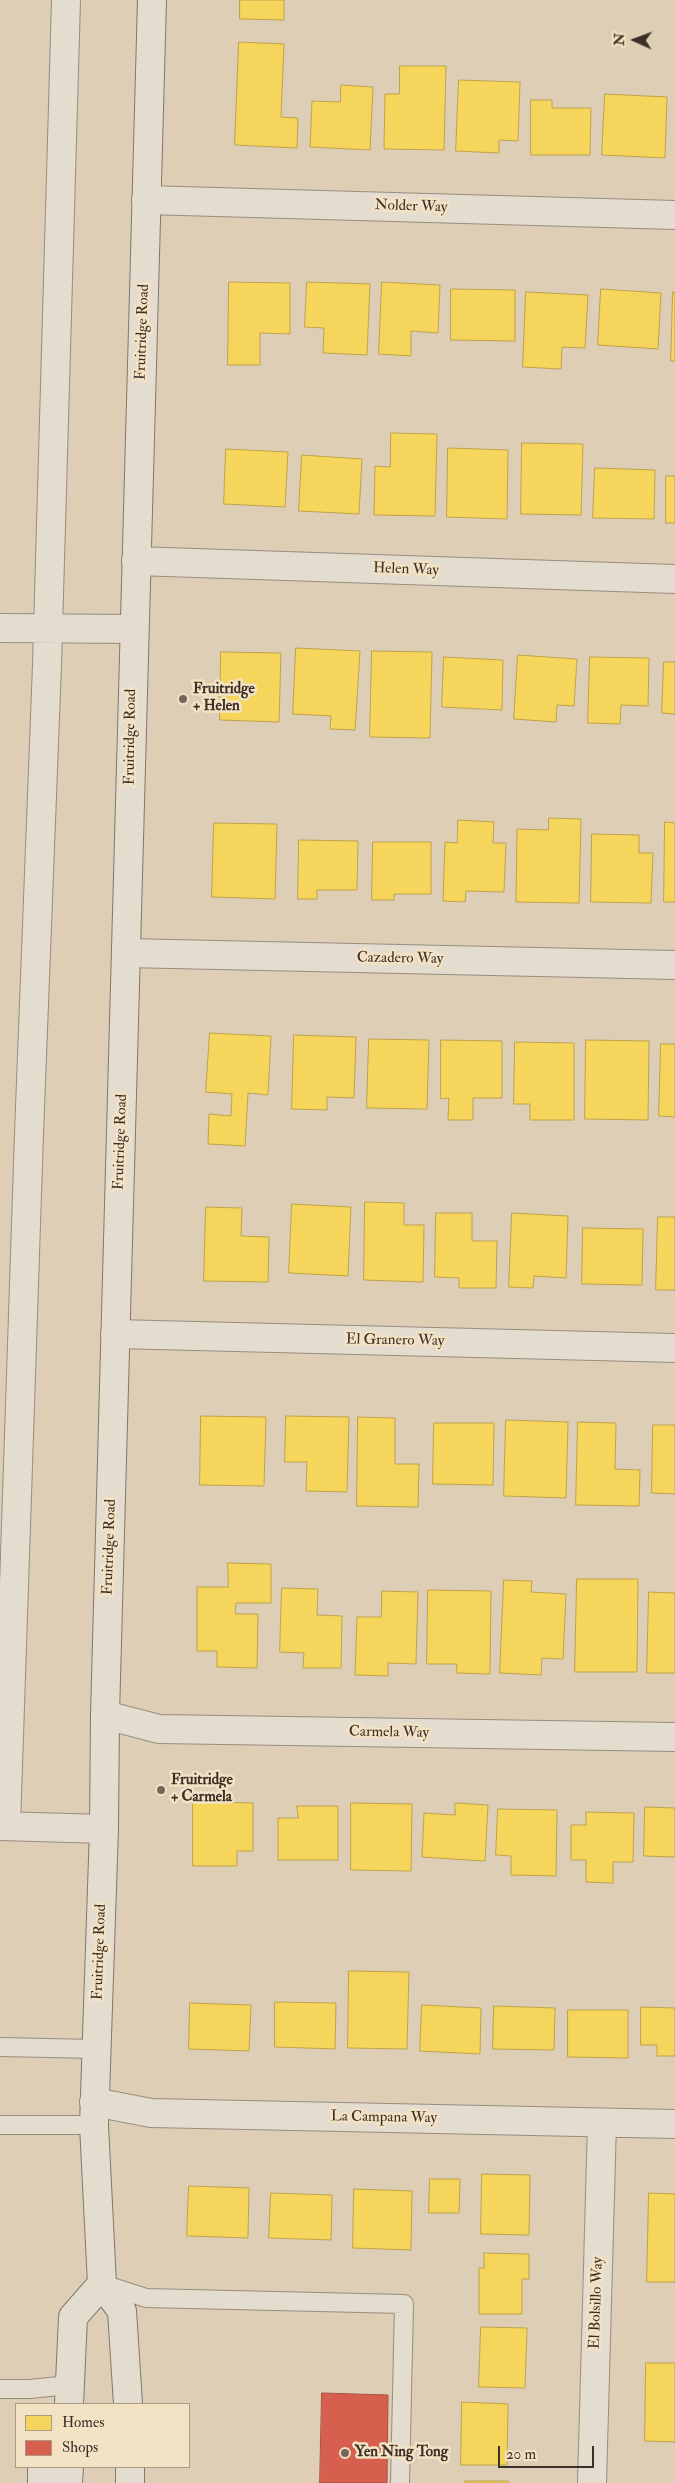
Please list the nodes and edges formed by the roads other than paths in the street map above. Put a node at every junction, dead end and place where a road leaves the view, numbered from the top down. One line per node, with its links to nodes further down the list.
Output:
1 (66, 0): 8 (street)
2 (152, 0): 3 (street, Fruitridge Road)
3 (146, 200): 4 (street, Nolder Way); 5 (street, Fruitridge Road)
4 (675, 215)
5 (136, 561): 6 (street, Helen Way); 9 (street, Fruitridge Road)
6 (675, 578)
7 (0, 628): 8 (street)
8 (48, 628): 9 (street); 16 (street)
9 (134, 629): 10 (street, Fruitridge Road)
10 (126, 953): 11 (street, Cazadero Way); 12 (street, Fruitridge Road)
11 (675, 965)
12 (115, 1334): 13 (street, El Granero Way); 14 (street, Fruitridge Road)
13 (675, 1348)
14 (105, 1715): 15 (street, Carmela Way); 17 (street, Fruitridge Road)
15 (675, 1737)
16 (3, 1826): 17 (street)
17 (104, 1829): 19 (street, Fruitridge Road)
18 (0, 2047): 19 (lane)
19 (96, 2049): 20 (street, Fruitridge Road)
20 (94, 2114): 21 (street, La Campana Way); 23 (lane); 24 (street, Fruitridge Road)
21 (602, 2122): 22 (street, La Campana Way); 35 (street, El Bolsillo Way)
22 (675, 2124)
23 (0, 2125)
24 (102, 2284): 26 (street); 27 (street); 34 (lane)
25 (0, 2389): 26 (lane)
26 (67, 2398)
27 (128, 2403)
28 (42, 2468): 31 (street)
29 (69, 2468): 32 (street)
30 (130, 2468): 33 (street)
31 (42, 2483)
32 (68, 2483)
33 (130, 2483)
34 (400, 2483)
35 (592, 2483)

